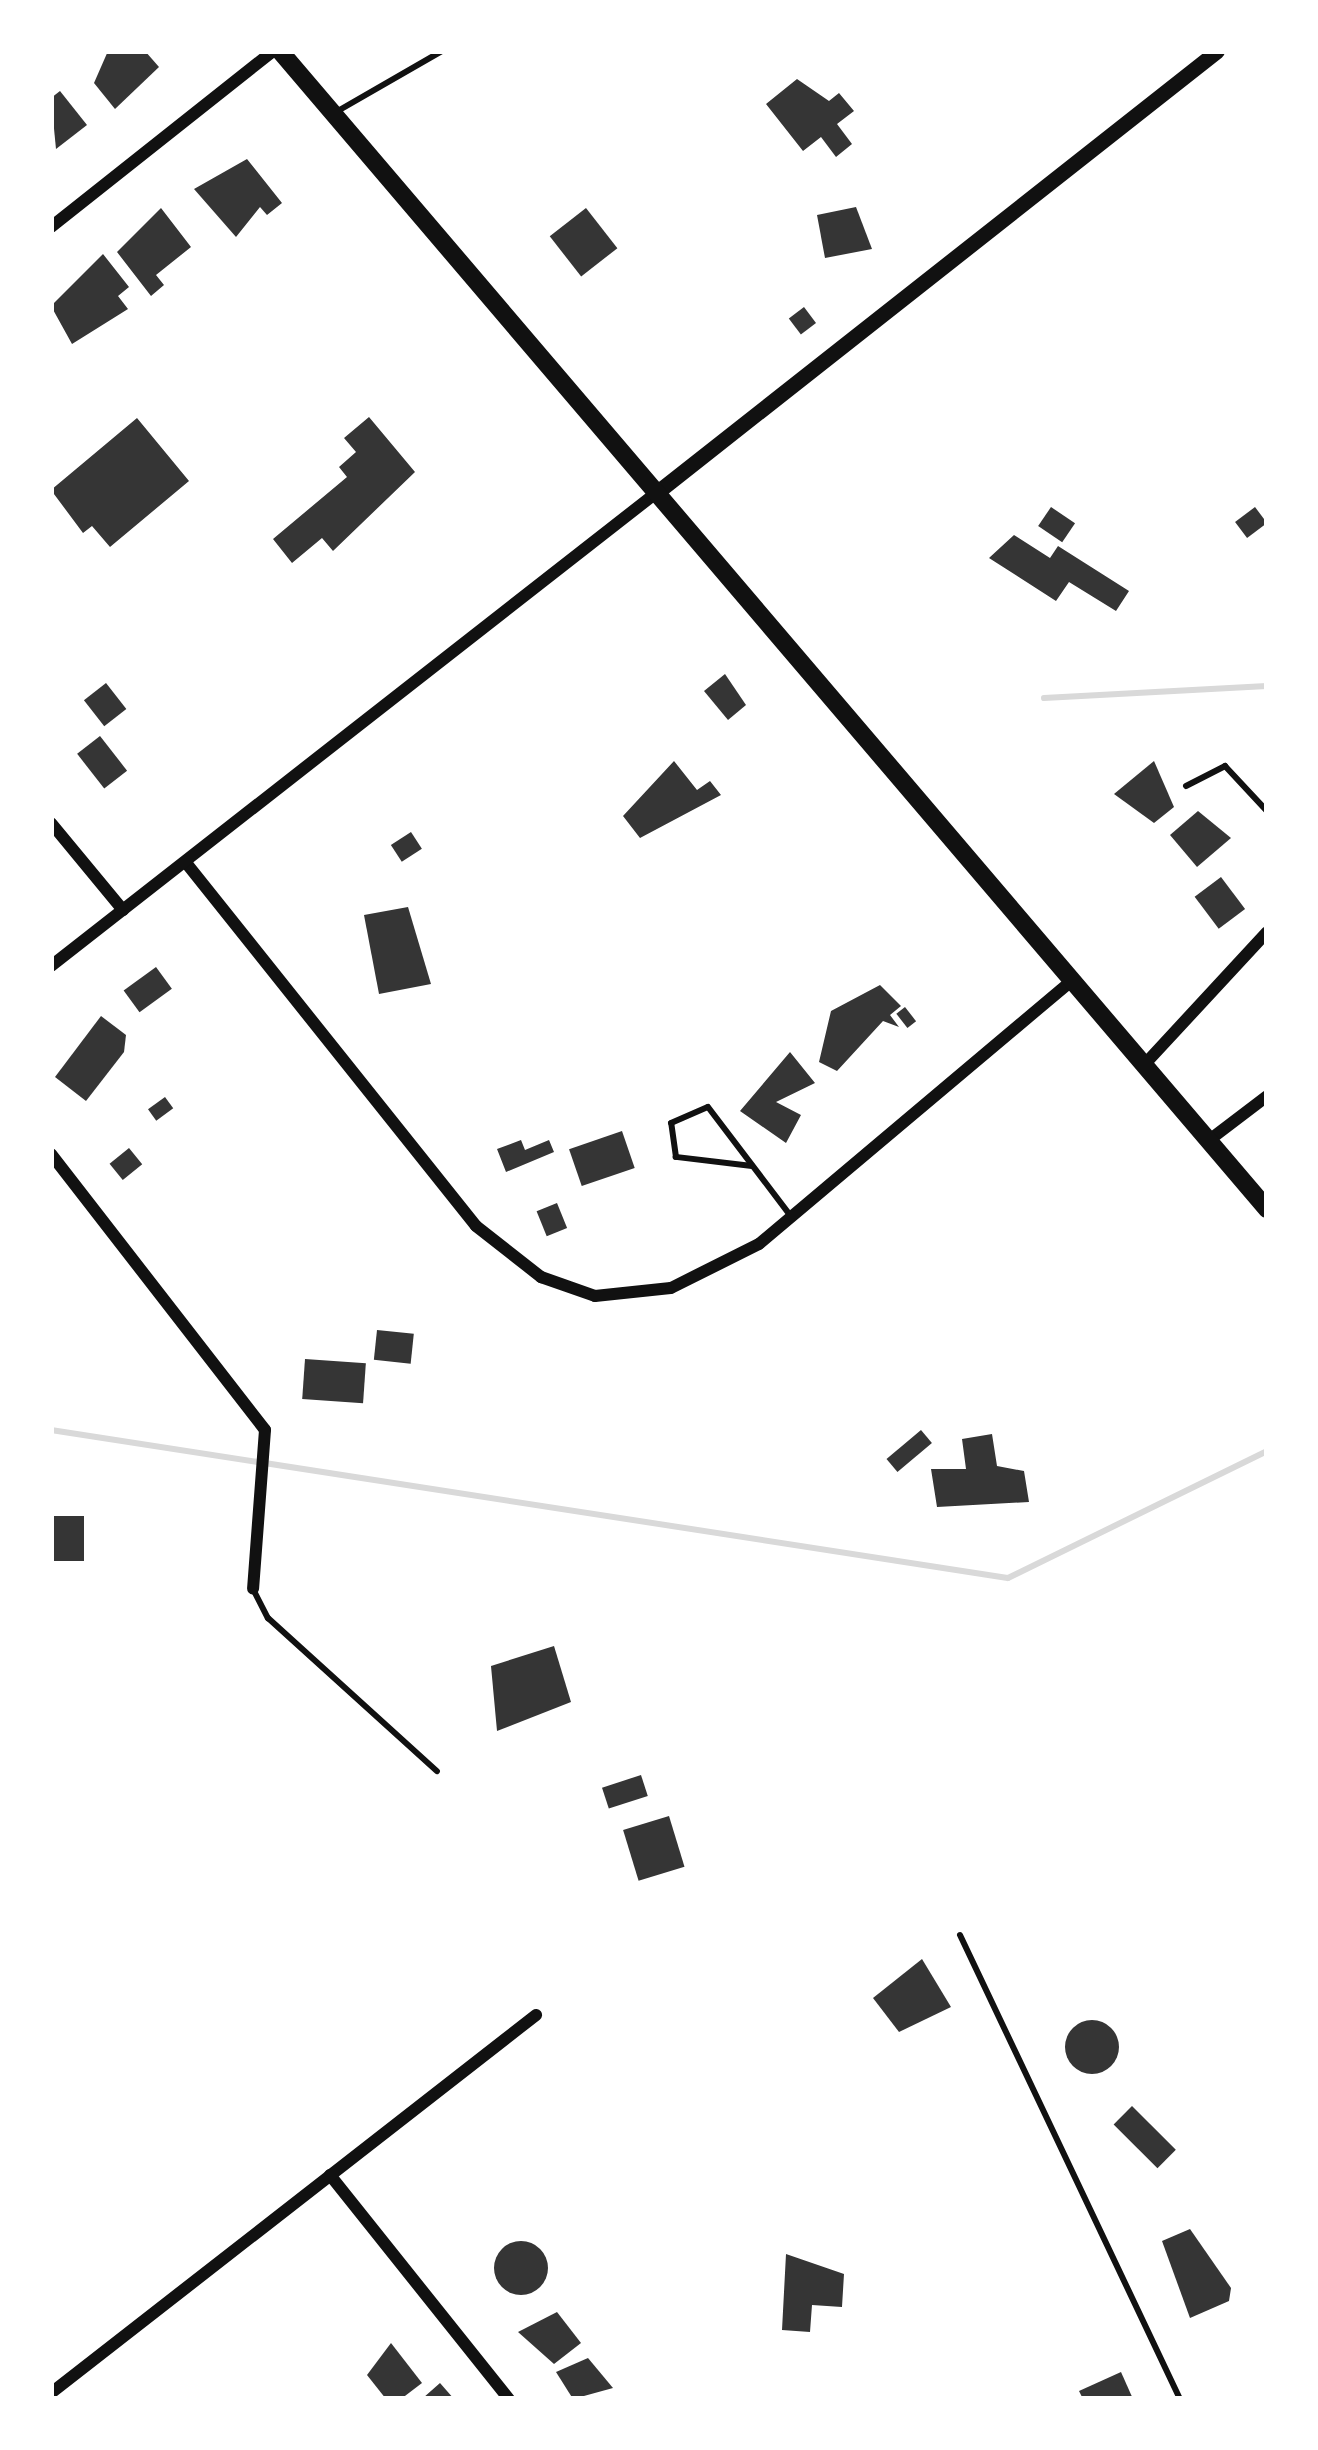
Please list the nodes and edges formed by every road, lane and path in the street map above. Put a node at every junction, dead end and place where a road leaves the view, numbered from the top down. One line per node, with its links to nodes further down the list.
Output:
1 (277, 51): 4 (main road); 5 (street)
2 (442, 51): 4 (lane)
3 (1217, 51): 6 (street)
4 (333, 114): 6 (main road)
5 (51, 227)
6 (656, 493): 10 (street); 14 (main road)
7 (1186, 786): 8 (lane)
8 (1267, 811)
9 (51, 823): 11 (street)
10 (187, 863): 11 (street); 21 (street)
11 (123, 910): 13 (street)
12 (1267, 932): 15 (street)
13 (51, 966)
14 (1072, 980): 15 (main road); 21 (street)
15 (1144, 1065): 17 (main road)
16 (1267, 1096): 17 (street)
17 (1208, 1141): 20 (main road)
18 (51, 1154): 22 (street)
19 (752, 1166): 19 (lane); 21 (lane)
20 (1267, 1209)
21 (792, 1217)
22 (254, 1589): 23 (lane)
23 (437, 1771)
24 (960, 1935): 29 (lane)
25 (536, 2015): 26 (street)
26 (331, 2175): 27 (street); 28 (street)
27 (51, 2392)
28 (509, 2399)
29 (1180, 2399)

